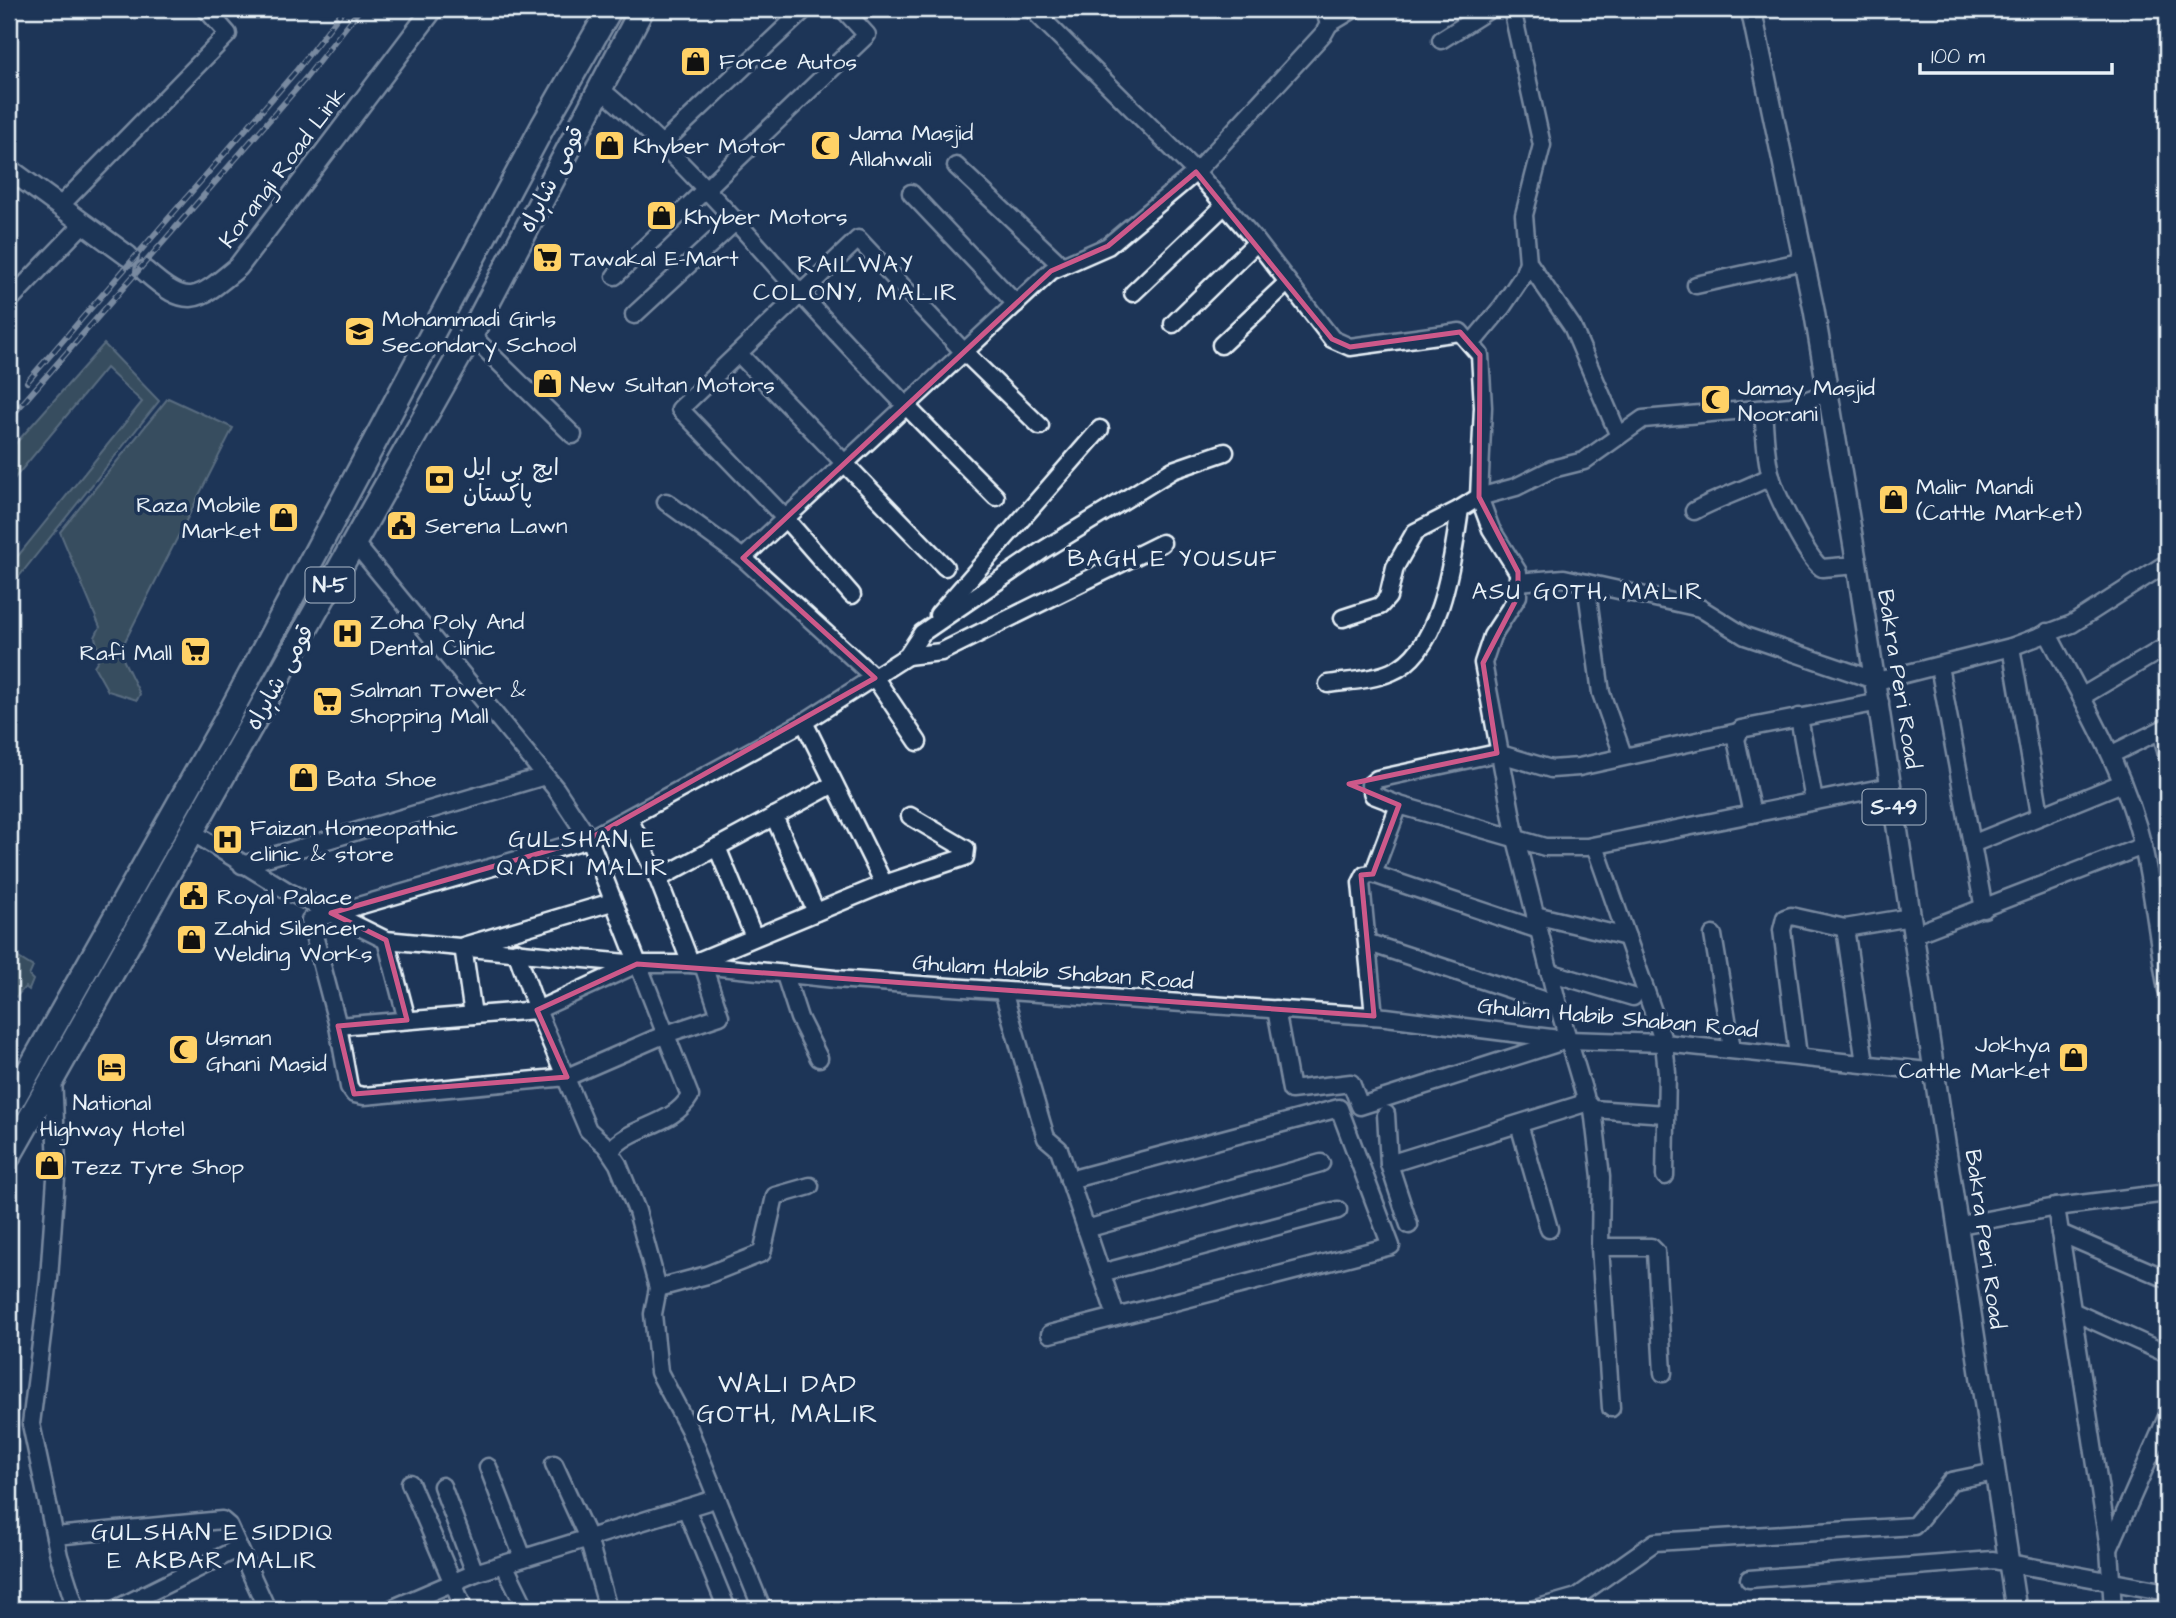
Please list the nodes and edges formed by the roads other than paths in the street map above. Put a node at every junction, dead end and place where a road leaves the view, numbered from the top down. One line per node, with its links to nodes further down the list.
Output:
1 (206, 9): 21 (street)
2 (433, 9): 30 (main road, Korangi Road Link)
3 (610, 9): 141 (highway, قومی شاہراہ / N-5)
4 (642, 9): 14 (highway, قومی شاہراہ / N-5)
5 (805, 9): 15 (street)
6 (843, 9): 19 (street)
7 (1032, 9): 18 (street)
8 (1353, 9): 12 (street)
9 (1490, 9): 13 (street)
10 (1512, 9): 27 (street)
11 (1751, 9): 28 (main road, Bakra Peri Road / S-49)
12 (1327, 17): 18 (street)
13 (1441, 40)
14 (599, 88): 15 (street); 40 (highway, قومی شاہراہ / N-5)
15 (661, 145): 19 (street)
16 (956, 166): 29 (street)
17 (9, 169): 21 (main road)
18 (1196, 173): 22 (street); 29 (street)
19 (708, 190): 23 (street); 31 (street)
20 (911, 193): 37 (street)
21 (61, 205): 24 (main road)
22 (1225, 205): 25 (street); 34 (street)
23 (737, 220): 35 (street); 38 (street)
24 (84, 223): 26 (main road); 36 (street)
25 (1257, 242): 32 (street); 39 (street)
26 (128, 256)
27 (1528, 261): 41 (street); 51 (street)
28 (1804, 261): 33 (street); 45 (main road, Bakra Peri Road / S-49)
29 (1062, 266): 37 (street)
30 (145, 271)
31 (615, 276)
32 (1288, 282): 41 (street); 42 (street)
33 (1696, 285)
34 (1133, 293)
35 (801, 294): 43 (street); 44 (street); 46 (street)
36 (9, 301)
37 (1016, 304): 43 (street)
38 (634, 315)
39 (1173, 324)
40 (471, 335): 50 (street); 61 (highway, قومی شاہراہ / N-5)
41 (1471, 344): 56 (street)
42 (1221, 345)
43 (964, 352): 46 (street); 48 (street)
44 (739, 354): 53 (street); 60 (street)
45 (1829, 392): 47 (street); 65 (main road, Bakra Peri Road / S-49)
46 (905, 406): 53 (street); 55 (street)
47 (1763, 410): 51 (street); 54 (street)
48 (1040, 426)
49 (1100, 429): 72 (street)
50 (573, 435)
51 (1619, 436): 56 (street)
52 (1225, 452): 72 (street)
53 (843, 462): 60 (street); 66 (street)
54 (1771, 476): 59 (street); 65 (street)
55 (996, 497)
56 (1479, 497): 58 (street); 67 (street)
57 (666, 502): 63 (street)
58 (1460, 509): 70 (street); 79 (street)
59 (1694, 511)
60 (784, 517): 63 (street); 69 (street)
61 (354, 542): 91 (street); 102 (highway, قومی شاہراہ / N-5)
62 (1162, 543): 75 (street)
63 (743, 558): 77 (street)
64 (2167, 564): 71 (street)
65 (1857, 565): 78 (main road, Bakra Peri Road / S-49)
66 (945, 567)
67 (1518, 582): 68 (street); 87 (street)
68 (1586, 583): 78 (street); 89 (street)
69 (852, 595)
70 (1343, 618)
71 (2047, 632): 74 (street); 80 (street)
72 (922, 633): 75 (street)
73 (2167, 646): 80 (street)
74 (2011, 647): 76 (street); 98 (street)
75 (907, 656): 77 (street)
76 (1940, 666): 78 (street); 105 (street)
77 (875, 678): 83 (street); 86 (street)
78 (1877, 681): 81 (main road, Bakra Peri Road / S-49)
79 (1328, 684)
80 (2081, 697): 88 (street)
81 (1880, 702): 82 (street); 94 (main road, Bakra Peri Road / S-49)
82 (1799, 717): 85 (street); 95 (street)
83 (804, 722): 93 (street); 101 (street)
84 (2164, 728): 88 (street); 90 (street)
85 (1738, 732): 89 (street); 97 (street)
86 (918, 742)
87 (1497, 753): 89 (street); 96 (street); 104 (street)
88 (2112, 754): 92 (street)
89 (1623, 755)
90 (2167, 755)
91 (545, 776): 103 (street); 109 (street)
92 (2122, 783): 98 (street); 107 (street)
93 (834, 784): 99 (street); 112 (street)
94 (1891, 786): 95 (street); 119 (main road, Bakra Peri Road / S-49)
95 (1814, 801): 97 (street)
96 (1399, 805): 104 (street); 110 (street)
97 (1752, 814): 106 (street)
98 (2040, 814): 105 (street)
99 (774, 816): 108 (street); 115 (street)
100 (910, 816): 112 (street)
101 (629, 818): 103 (street); 111 (street)
102 (192, 832): 109 (street, Ghulam Habib Shaban Road); 143 (highway, قومی شاہراہ / N-5)
103 (589, 839): 113 (street); 117 (street)
104 (1516, 839): 106 (street); 118 (street)
105 (1972, 844): 114 (street)
106 (1595, 846): 123 (street)
107 (2143, 846): 114 (street); 116 (street)
108 (717, 847): 111 (street); 122 (street)
109 (242, 865): 117 (street, Ghulam Habib Shaban Road)
110 (1373, 874): 118 (street); 125 (street)
111 (658, 879): 129 (street)
112 (884, 884): 115 (street)
113 (612, 902): 126 (street); 128 (street)
114 (1984, 909): 119 (street)
115 (816, 912): 122 (street)
116 (2160, 912): 132 (street)
117 (331, 913): 124 (street, Ghulam Habib Shaban Road); 142 (street)
118 (1537, 923): 123 (street); 130 (street)
119 (1913, 925): 120 (street); 151 (main road, Bakra Peri Road / S-49)
120 (1844, 928): 148 (street); 150 (street)
121 (1713, 935): 147 (street)
122 (754, 937): 129 (street)
123 (1627, 937): 146 (street)
124 (386, 940): 126 (street, Ghulam Habib Shaban Road); 140 (street)
125 (1368, 943): 135 (street); 139 (street)
126 (463, 946): 127 (street, Ghulam Habib Shaban Road); 138 (street)
127 (516, 951): 128 (street, Ghulam Habib Shaban Road); 137 (street)
128 (637, 964): 129 (street, Ghulam Habib Shaban Road); 137 (street); 144 (street)
129 (697, 965): 131 (street, Ghulam Habib Shaban Road); 144 (street)
130 (1549, 972): 134 (street); 135 (street)
131 (785, 975): 133 (street, Ghulam Habib Shaban Road); 149 (street)
132 (2167, 986)
133 (1003, 991): 136 (street, Ghulam Habib Shaban Road); 164 (street)
134 (1633, 997)
135 (1558, 1005): 145 (street)
136 (1276, 1009): 139 (street, Ghulam Habib Shaban Road); 145 (street)
137 (537, 1010): 138 (street); 153 (street)
138 (473, 1015): 140 (street)
139 (1374, 1016): 145 (street, Ghulam Habib Shaban Road)
140 (407, 1020): 142 (street)
141 (56, 1022): 143 (highway); 155 (highway, قومی شاہراہ / N-5)
142 (338, 1026): 153 (street)
143 (78, 1031): 152 (highway, قومی شاہراہ / N-5)
144 (666, 1034): 153 (street); 159 (street)
145 (1567, 1040): 146 (street, Ghulam Habib Shaban Road); 154 (street)
146 (1664, 1043): 147 (street, Ghulam Habib Shaban Road); 157 (street)
147 (1732, 1049): 148 (street, Ghulam Habib Shaban Road)
148 (1798, 1056): 150 (street, Ghulam Habib Shaban Road)
149 (819, 1058)
150 (1865, 1063): 151 (street, Ghulam Habib Shaban Road)
151 (1937, 1072): 170 (main road, Bakra Peri Road / S-49)
152 (53, 1074): 160 (highway, قومی شاہراہ / N-5); 192 (street)
153 (567, 1077): 159 (street)
154 (1589, 1104): 157 (street); 158 (street); 174 (street)
155 (9, 1106)
156 (1386, 1114): 162 (street)
157 (1665, 1114): 163 (street)
158 (1519, 1124): 162 (street); 172 (street)
159 (610, 1151): 177 (street)
160 (9, 1156)
161 (1321, 1163): 171 (street)
162 (1389, 1164): 169 (street)
163 (1665, 1176)
164 (1069, 1180): 171 (street); 179 (street)
165 (810, 1186): 177 (street)
166 (2167, 1193): 167 (street)
167 (2056, 1208): 170 (street); 173 (street)
168 (1338, 1210): 175 (street)
169 (1409, 1225)
170 (1960, 1225): 187 (main road, Bakra Peri Road / S-49)
171 (1086, 1229): 175 (street)
172 (1549, 1229)
173 (2060, 1233): 176 (street); 178 (street)
174 (1600, 1247): 182 (street); 183 (street)
175 (1101, 1273): 179 (street)
176 (2167, 1279)
177 (658, 1288): 190 (street)
178 (2072, 1311): 181 (street); 195 (street)
179 (1116, 1316): 180 (street)
180 (1050, 1335)
181 (2167, 1354)
182 (1663, 1373)
183 (1611, 1408)
184 (2167, 1417): 195 (street)
185 (554, 1464): 193 (street)
186 (488, 1467): 196 (street)
187 (1995, 1472): 198 (main road, Bakra Peri Road / S-49); 213 (street)
188 (410, 1483): 201 (street)
189 (442, 1486): 199 (street)
190 (715, 1499): 191 (street); 212 (street)
191 (685, 1508): 193 (street); 211 (street)
192 (55, 1536): 194 (street); 204 (street)
193 (588, 1538): 196 (street); 210 (street)
194 (239, 1548): 205 (street); 206 (street)
195 (2109, 1549): 202 (street)
196 (523, 1558): 197 (street)
197 (505, 1564): 199 (street); 209 (street)
198 (2009, 1565): 200 (street); 202 (street); 214 (main road, Bakra Peri Road / S-49)
199 (475, 1573): 201 (street)
200 (1749, 1579)
201 (454, 1582): 207 (street); 208 (street)
202 (2110, 1584): 203 (street); 215 (street)
203 (2167, 1591)
204 (76, 1609)
205 (116, 1609)
206 (267, 1609)
207 (391, 1609)
208 (464, 1609)
209 (526, 1609)
210 (608, 1609)
211 (727, 1609)
212 (762, 1609)
213 (1535, 1609)
214 (2016, 1609)
215 (2113, 1609)

